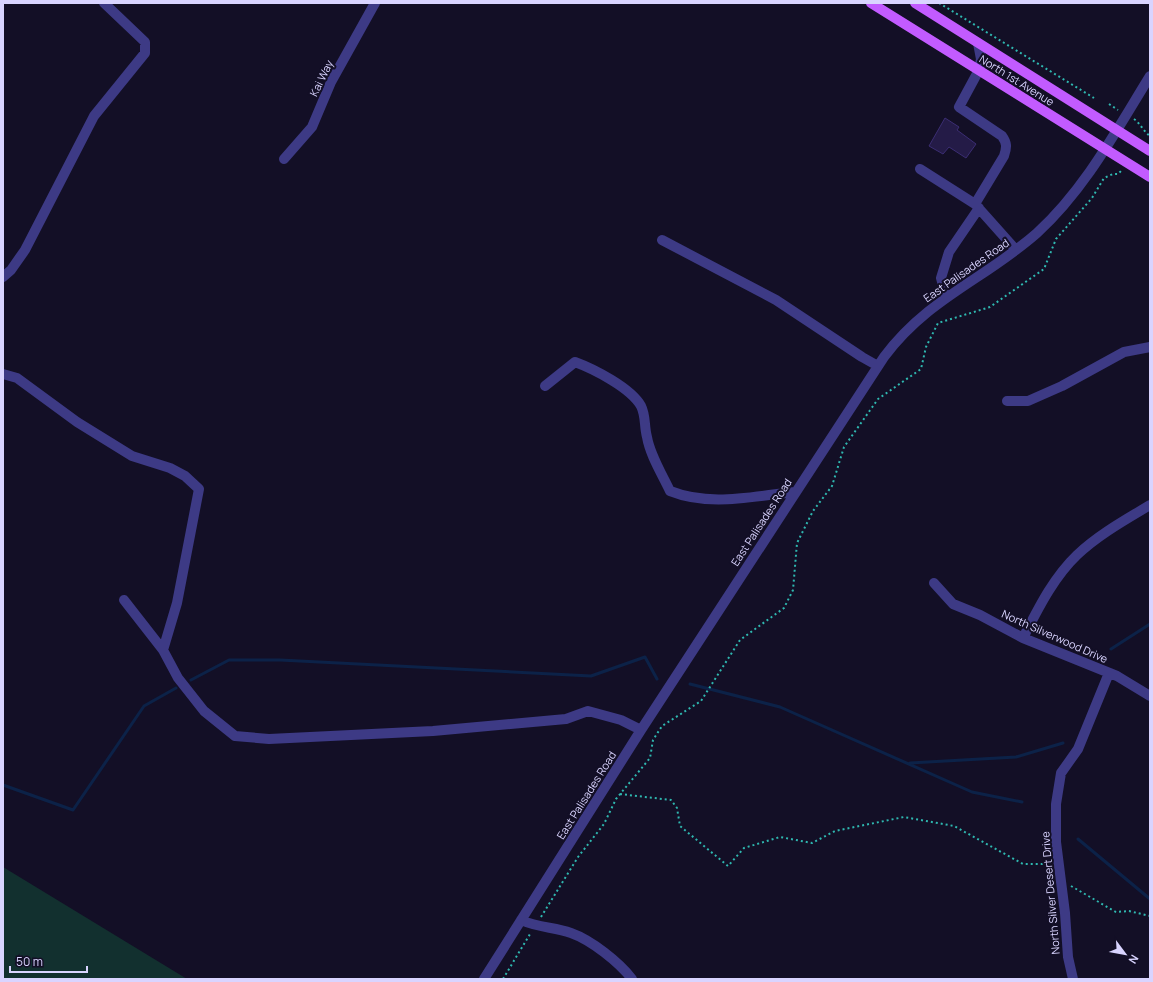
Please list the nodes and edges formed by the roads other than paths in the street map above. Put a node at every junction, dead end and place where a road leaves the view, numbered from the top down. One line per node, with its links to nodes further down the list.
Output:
1 (104, 3): 17 (street)
2 (375, 3): 11 (street, Kai Way)
3 (871, 3): 6 (main road, North 1st Avenue)
4 (915, 3): 5 (main road, North 1st Avenue)
5 (978, 43): 6 (street); 8 (main road, North 1st Avenue)
6 (979, 70): 9 (main road, North 1st Avenue); 14 (street)
7 (1150, 76): 8 (street, East Palisades Road)
8 (1117, 130): 9 (street, East Palisades Road); 10 (main road, North 1st Avenue)
9 (1105, 149): 13 (main road, North 1st Avenue); 16 (street, East Palisades Road)
10 (1150, 150)
11 (284, 159)
12 (920, 168): 14 (street)
13 (1150, 177)
14 (977, 206): 16 (street); 18 (street)
15 (662, 240): 20 (street)
16 (1016, 250): 18 (street, East Palisades Road)
17 (3, 278)
18 (946, 297): 20 (street, East Palisades Road)
19 (1150, 347): 23 (street)
20 (878, 366): 24 (street, East Palisades Road)
21 (3, 374): 29 (street)
22 (545, 386): 24 (street)
23 (1007, 401)
24 (796, 492): 32 (street, East Palisades Road)
25 (1150, 505): 28 (street)
26 (934, 583): 28 (street, North Silverwood Drive)
27 (124, 600): 29 (street)
28 (1023, 638): 30 (street, North Silverwood Drive)
29 (163, 650): 32 (street)
30 (1109, 673): 31 (street, North Silverwood Drive); 36 (street, North Silver Desert Drive)
31 (1150, 696)
32 (641, 730): 33 (street, East Palisades Road)
33 (521, 920): 34 (street, East Palisades Road); 35 (street)
34 (484, 979)
35 (632, 979)
36 (1073, 979)

